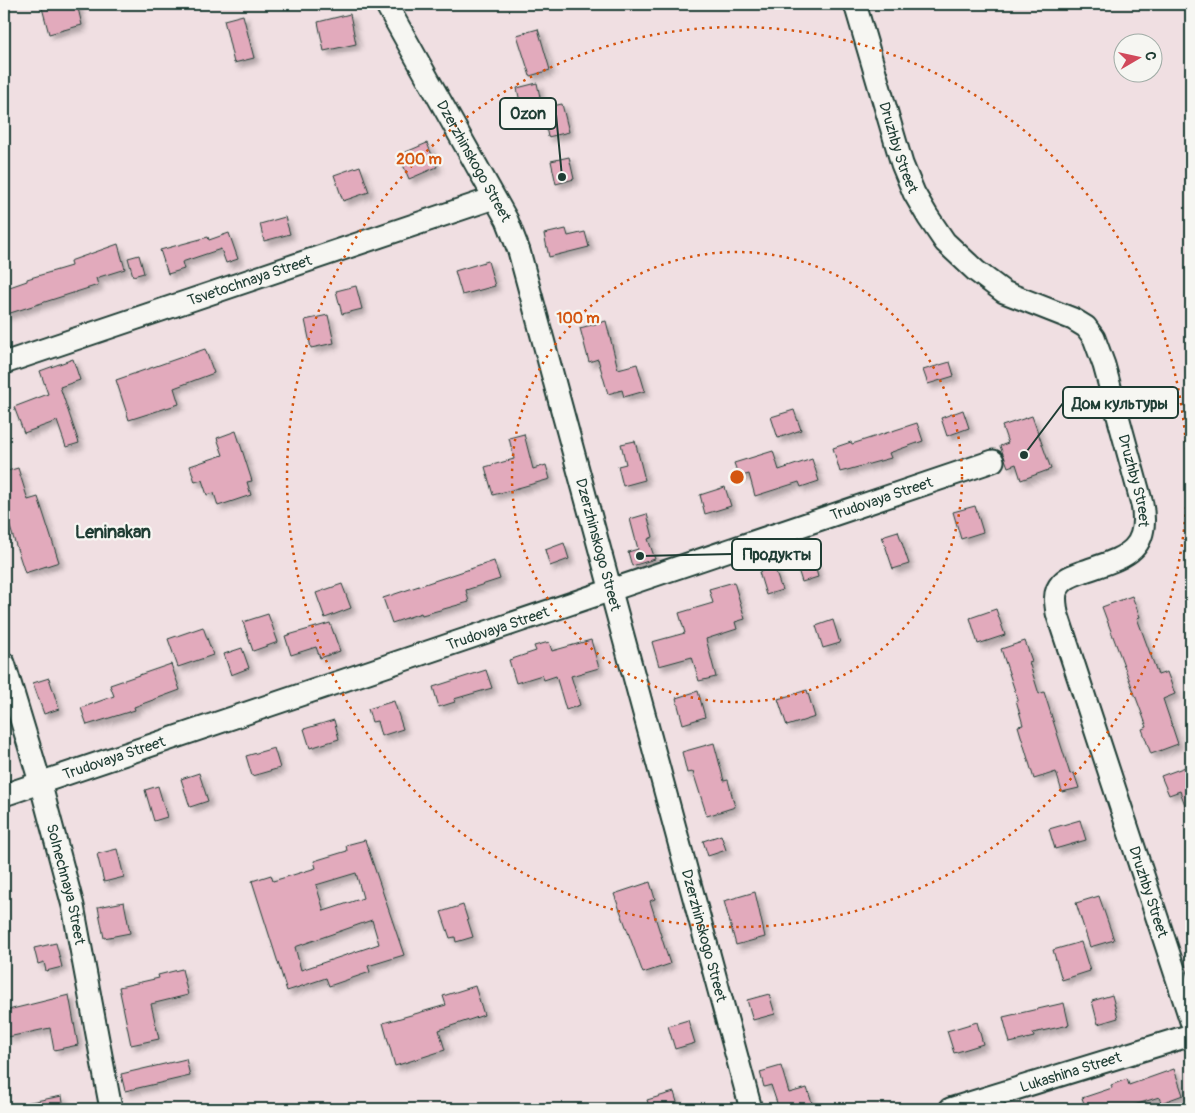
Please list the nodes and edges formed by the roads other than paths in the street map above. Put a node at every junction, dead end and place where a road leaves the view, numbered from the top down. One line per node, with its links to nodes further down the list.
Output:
1 (386, 4): 3 (street, Dzerzhinskogo Street)
2 (855, 4): 10 (street, Druzhby Street)
3 (494, 198): 4 (street, Tsvetochnaya Street); 6 (street, Dzerzhinskogo Street)
4 (4, 363)
5 (993, 461): 6 (street, Trudovaya Street)
6 (611, 589): 8 (street, Trudovaya Street); 13 (street, Dzerzhinskogo Street)
7 (4, 662): 8 (street, Solnechnaya Street)
8 (40, 782): 9 (street, Trudovaya Street); 12 (street, Solnechnaya Street)
9 (4, 795)
10 (1191, 1021)
11 (1191, 1035): 14 (street, Lukashina Street)
12 (112, 1109)
13 (751, 1109)
14 (950, 1109)

